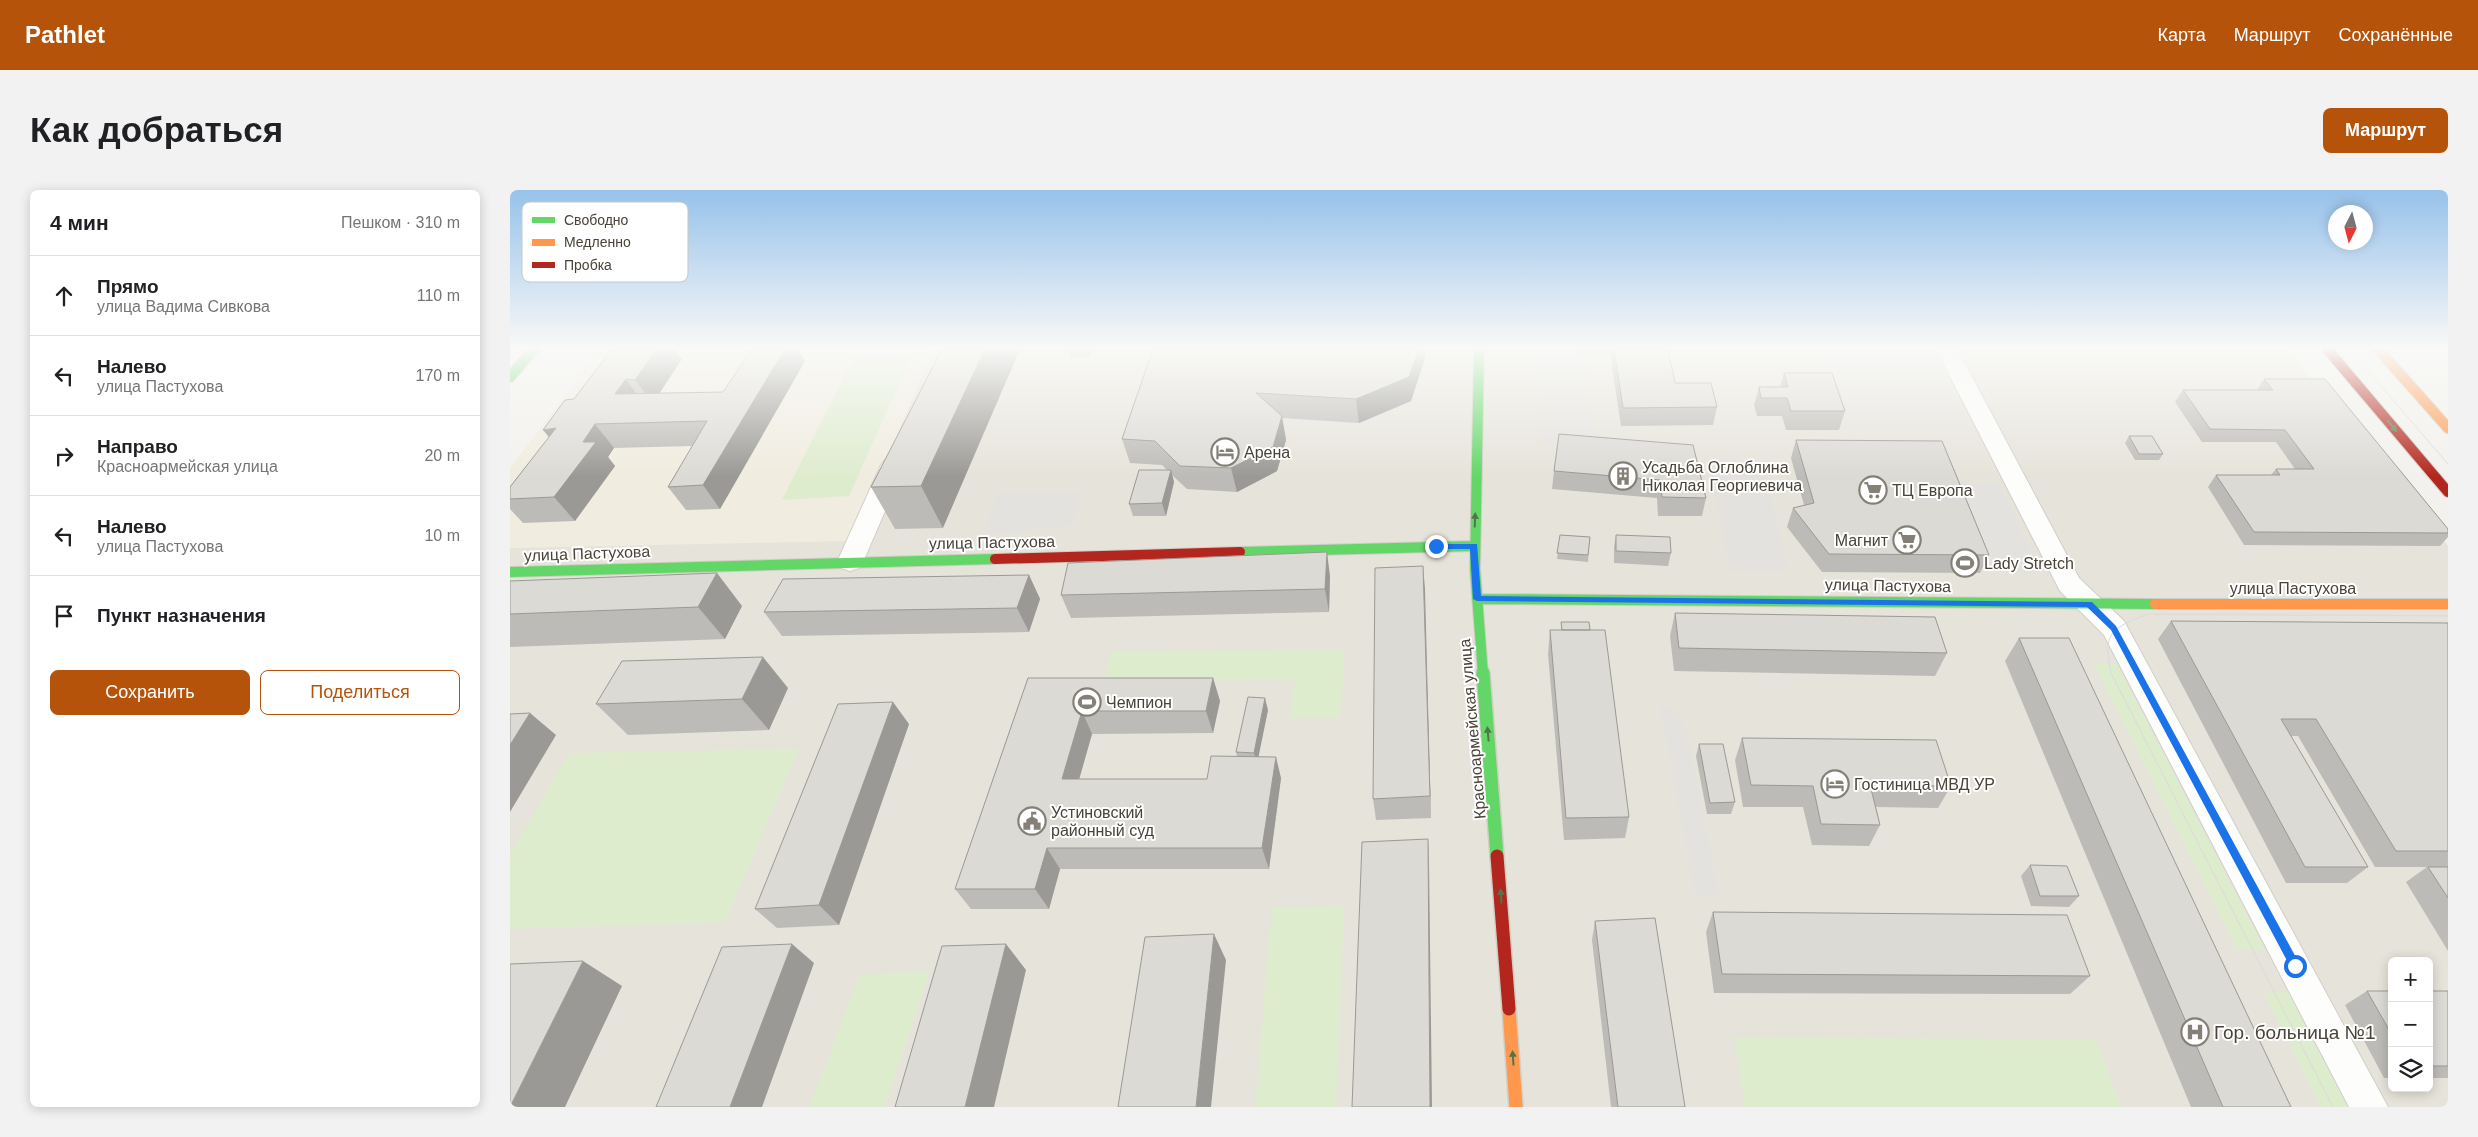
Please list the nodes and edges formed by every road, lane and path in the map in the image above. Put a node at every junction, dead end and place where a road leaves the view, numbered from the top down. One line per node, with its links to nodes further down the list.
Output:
1 (1479, 392): 8 (street, Красноармейская улица, one-way to 1)
2 (1968, 392): 12 (street)
3 (2363, 392): 7 (street, one-way to 7)
4 (2416, 392): 5 (street)
5 (2448, 428)
6 (901, 447): 9 (street)
7 (2448, 492)
8 (1474, 546): 9 (street, улица Пастухова); 11 (street, Красноармейская улица)
9 (850, 562): 10 (street, улица Пастухова)
10 (510, 572)
11 (1477, 599): 12 (street, улица Пастухова); 14 (street, Красноармейская улица, one-way to 11)
12 (2089, 604): 13 (street, улица Пастухова); 15 (street)
13 (2448, 604)
14 (1516, 1107)
15 (2370, 1107)

